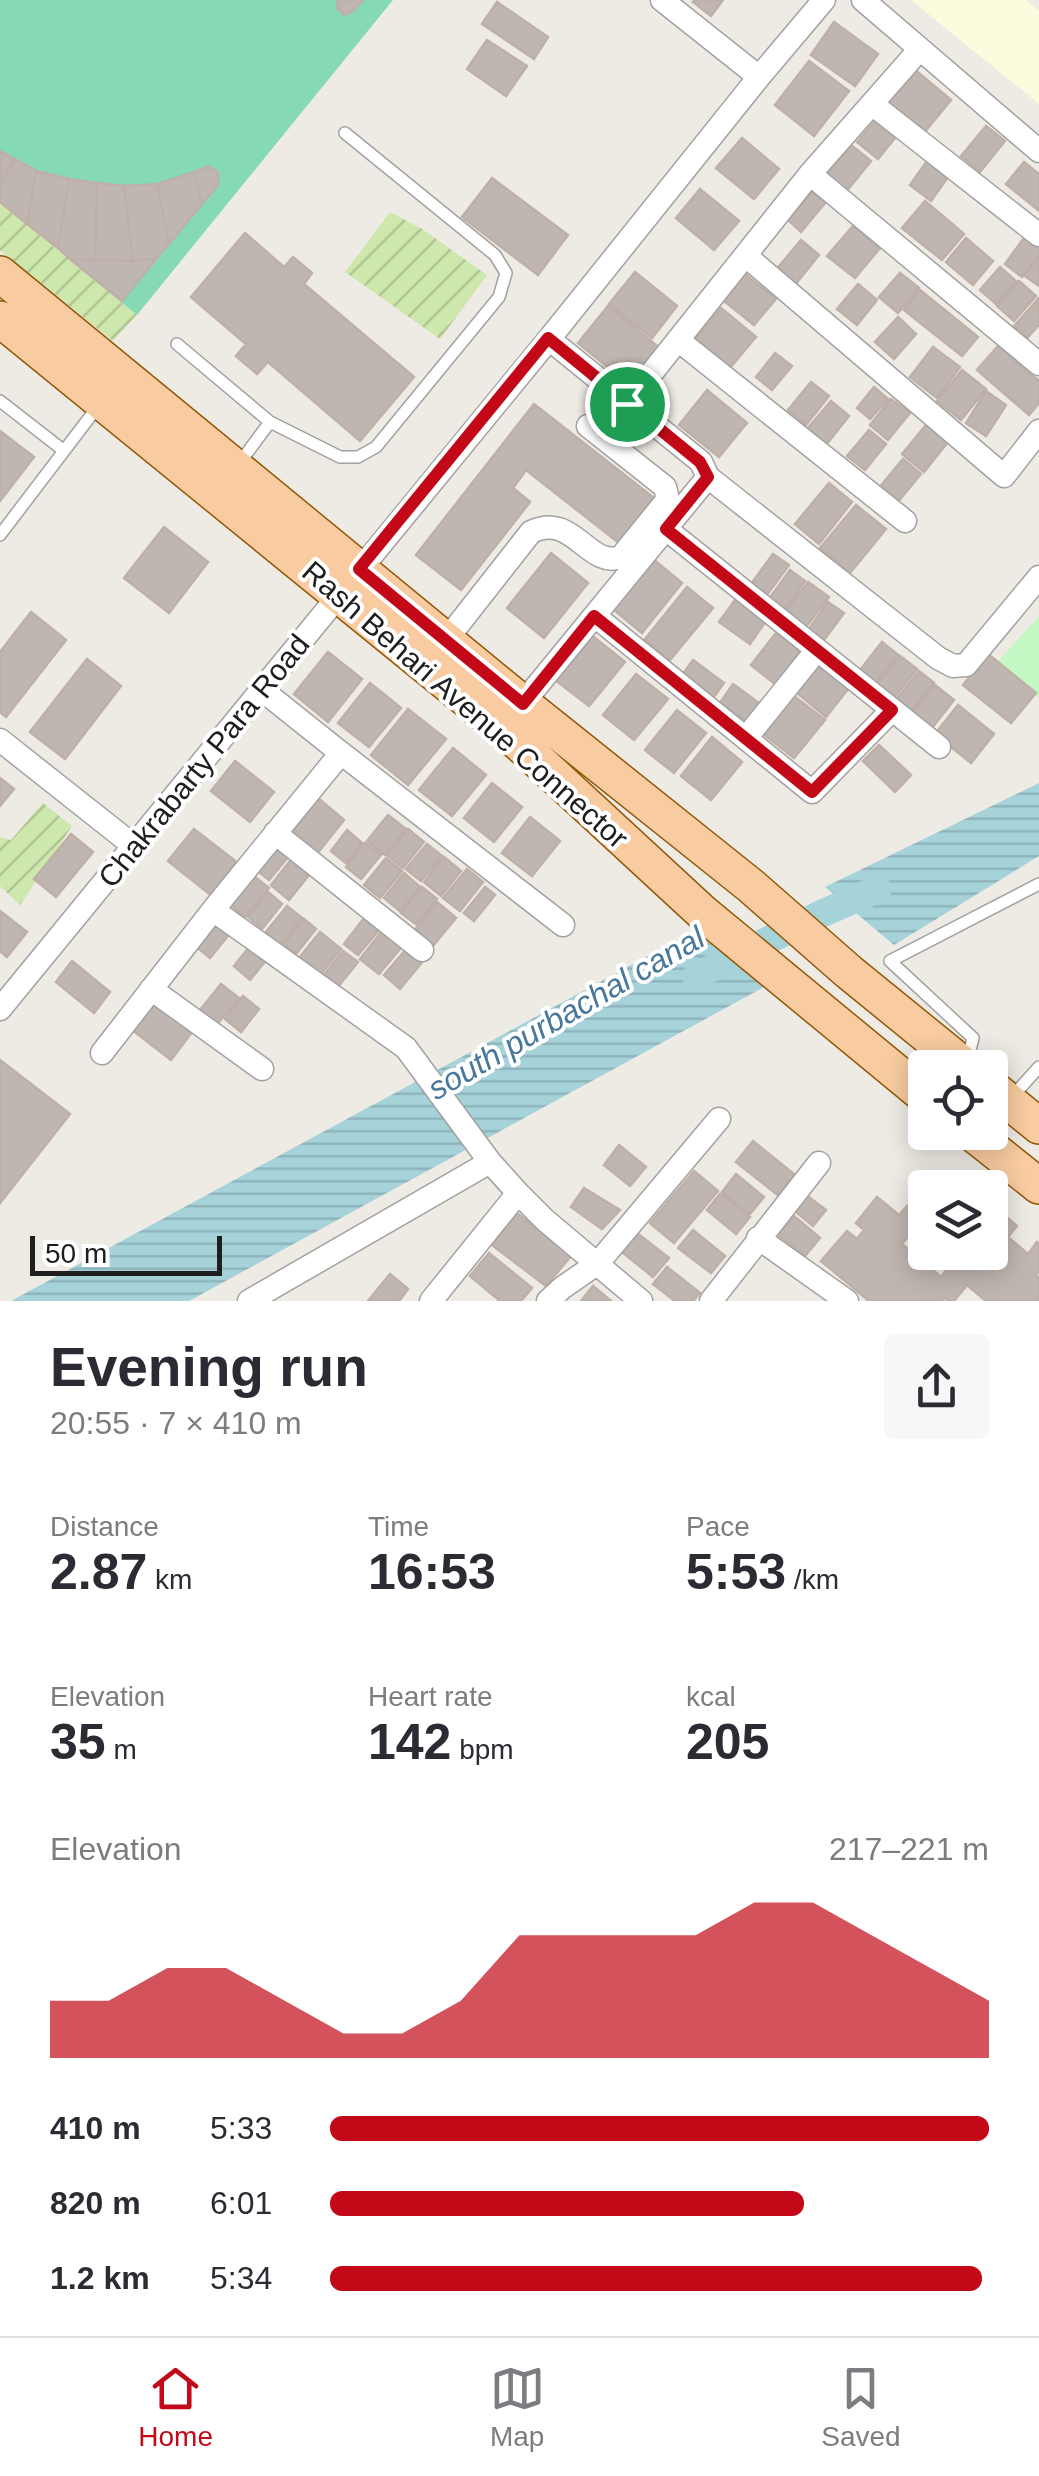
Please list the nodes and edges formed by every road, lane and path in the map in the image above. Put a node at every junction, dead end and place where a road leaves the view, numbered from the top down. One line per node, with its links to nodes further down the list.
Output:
1 (662, 0): 5 (street)
2 (824, 0): 5 (street, Chakrabarty Para Road)
3 (863, 0): 4 (street)
4 (920, 49): 6 (street); 8 (street)
5 (759, 76): 14 (street, Chakrabarty Para Road)
6 (872, 104): 9 (street); 10 (street)
7 (346, 133): 21 (lane)
8 (1039, 151)
9 (810, 174): 11 (street); 17 (street)
10 (1039, 235)
11 (746, 256): 15 (street); 23 (street)
12 (0, 274): 25 (main road, Rash Behari Avenue Connector)
13 (0, 318): 19 (main road, Rash Behari Avenue Connector)
14 (548, 338): 20 (street); 31 (street, Chakrabarty Para Road)
15 (678, 340): 20 (street); 27 (street)
16 (177, 344): 21 (lane)
17 (1039, 364)
18 (0, 401): 24 (lane)
19 (102, 402): 24 (lane); 31 (main road, Rash Behari Avenue Connector)
20 (627, 404): 26 (street)
21 (270, 422): 25 (lane)
22 (588, 426): 33 (street)
23 (1039, 432)
24 (62, 450): 29 (lane)
25 (236, 468): 31 (main road, Rash Behari Avenue Connector)
26 (708, 477): 28 (street); 30 (street)
27 (904, 521)
28 (666, 529): 32 (street); 34 (street)
29 (0, 534)
30 (1039, 577)
31 (349, 582): 33 (main road, Rash Behari Avenue Connector); 35 (street, Chakrabarty Para Road); 55 (main road, Rash Behari Avenue Connector)
32 (594, 616): 36 (street); 38 (street)
33 (447, 640): 36 (main road, Rash Behari Avenue Connector)
34 (816, 650): 37 (street); 38 (street)
35 (262, 690): 41 (street); 43 (street, Chakrabarty Para Road)
36 (523, 704): 50 (main road, Rash Behari Avenue Connector)
37 (892, 710): 38 (street); 40 (street)
38 (746, 738)
39 (0, 740): 43 (street)
40 (939, 746)
41 (341, 753): 42 (street); 46 (street)
42 (276, 833): 45 (street); 47 (street)
43 (134, 846): 49 (street, Chakrabarty Para Road)
44 (1039, 884): 51 (lane)
45 (213, 910): 48 (street); 61 (street)
46 (563, 925)
47 (422, 950)
48 (151, 990): 52 (street); 54 (street)
49 (3, 998)
50 (946, 1050)
51 (971, 1050)
52 (102, 1053)
53 (1039, 1066): 56 (lane)
54 (262, 1070)
55 (908, 1082)
56 (1008, 1087)
57 (1008, 1100): 59 (main road)
58 (719, 1119): 66 (street)
59 (1039, 1126)
60 (994, 1150): 63 (main road)
61 (490, 1162): 64 (street); 67 (street)
62 (819, 1163): 65 (street)
63 (1039, 1186)
64 (518, 1193): 66 (street); 68 (street)
65 (758, 1238): 71 (street); 72 (street)
66 (598, 1264): 69 (street); 70 (street)
67 (249, 1301)
68 (431, 1301)
69 (548, 1301)
70 (641, 1301)
71 (711, 1301)
72 (847, 1301)

